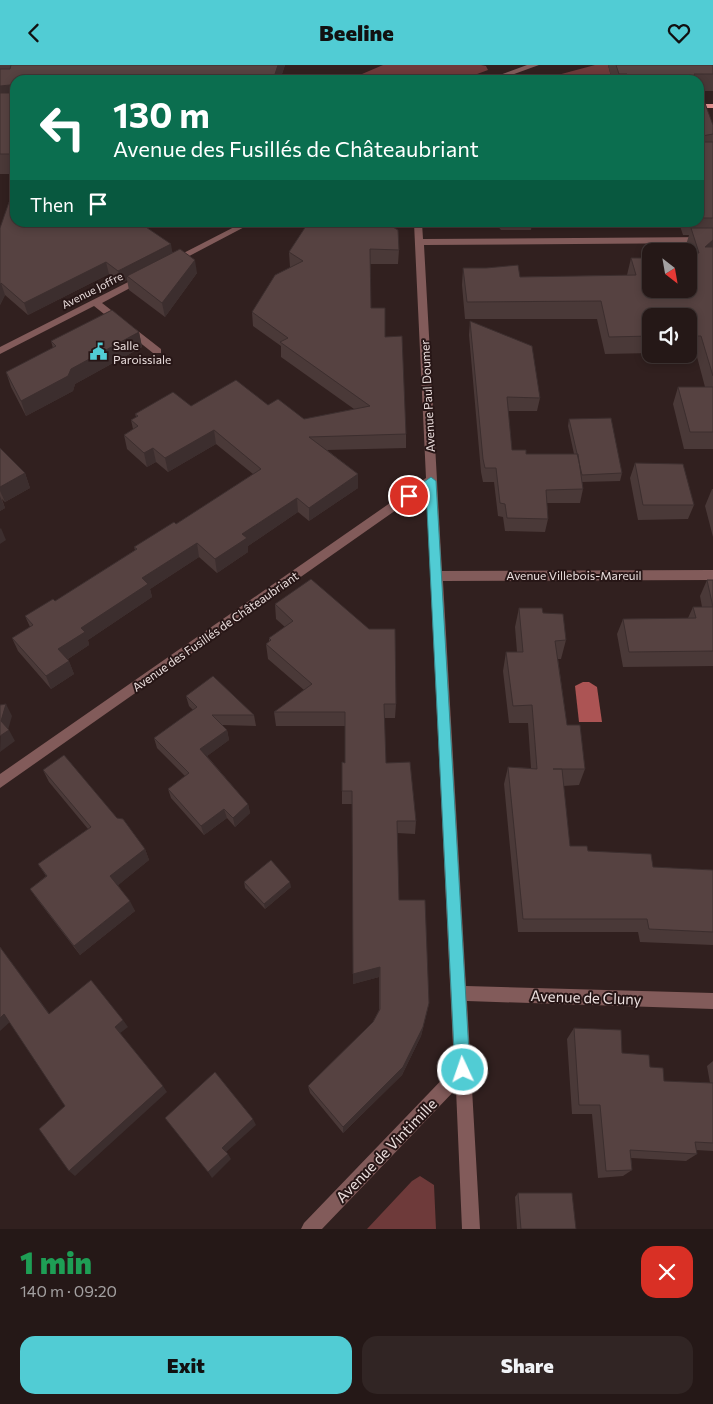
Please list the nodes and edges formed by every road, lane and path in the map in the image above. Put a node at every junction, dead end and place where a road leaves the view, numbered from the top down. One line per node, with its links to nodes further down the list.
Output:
1 (532, 65): 2 (street)
2 (517, 70): 3 (street); 4 (street)
3 (504, 75)
4 (512, 75)
5 (240, 227): 9 (street, Avenue Joffre)
6 (418, 227): 8 (street, Avenue Paul Doumer)
7 (713, 240): 8 (street)
8 (419, 242): 12 (street, Avenue Paul Doumer)
9 (95, 302): 10 (street, Avenue Joffre); 11 (street)
10 (0, 351)
11 (157, 351)
12 (431, 481): 14 (street, Avenue Paul Doumer); 15 (street, Avenue des Fusillés de Châteaubriant)
13 (713, 575): 14 (street, Avenue Villebois-Mareuil)
14 (436, 576): 16 (street, Avenue Paul Doumer)
15 (0, 782)
16 (458, 993): 17 (street, Avenue de Cluny); 18 (street, Avenue Paul Doumer)
17 (713, 1001)
18 (463, 1070): 19 (street, Avenue de Vintimille); 20 (street, Avenue Paul Doumer)
19 (310, 1229)
20 (471, 1229)

